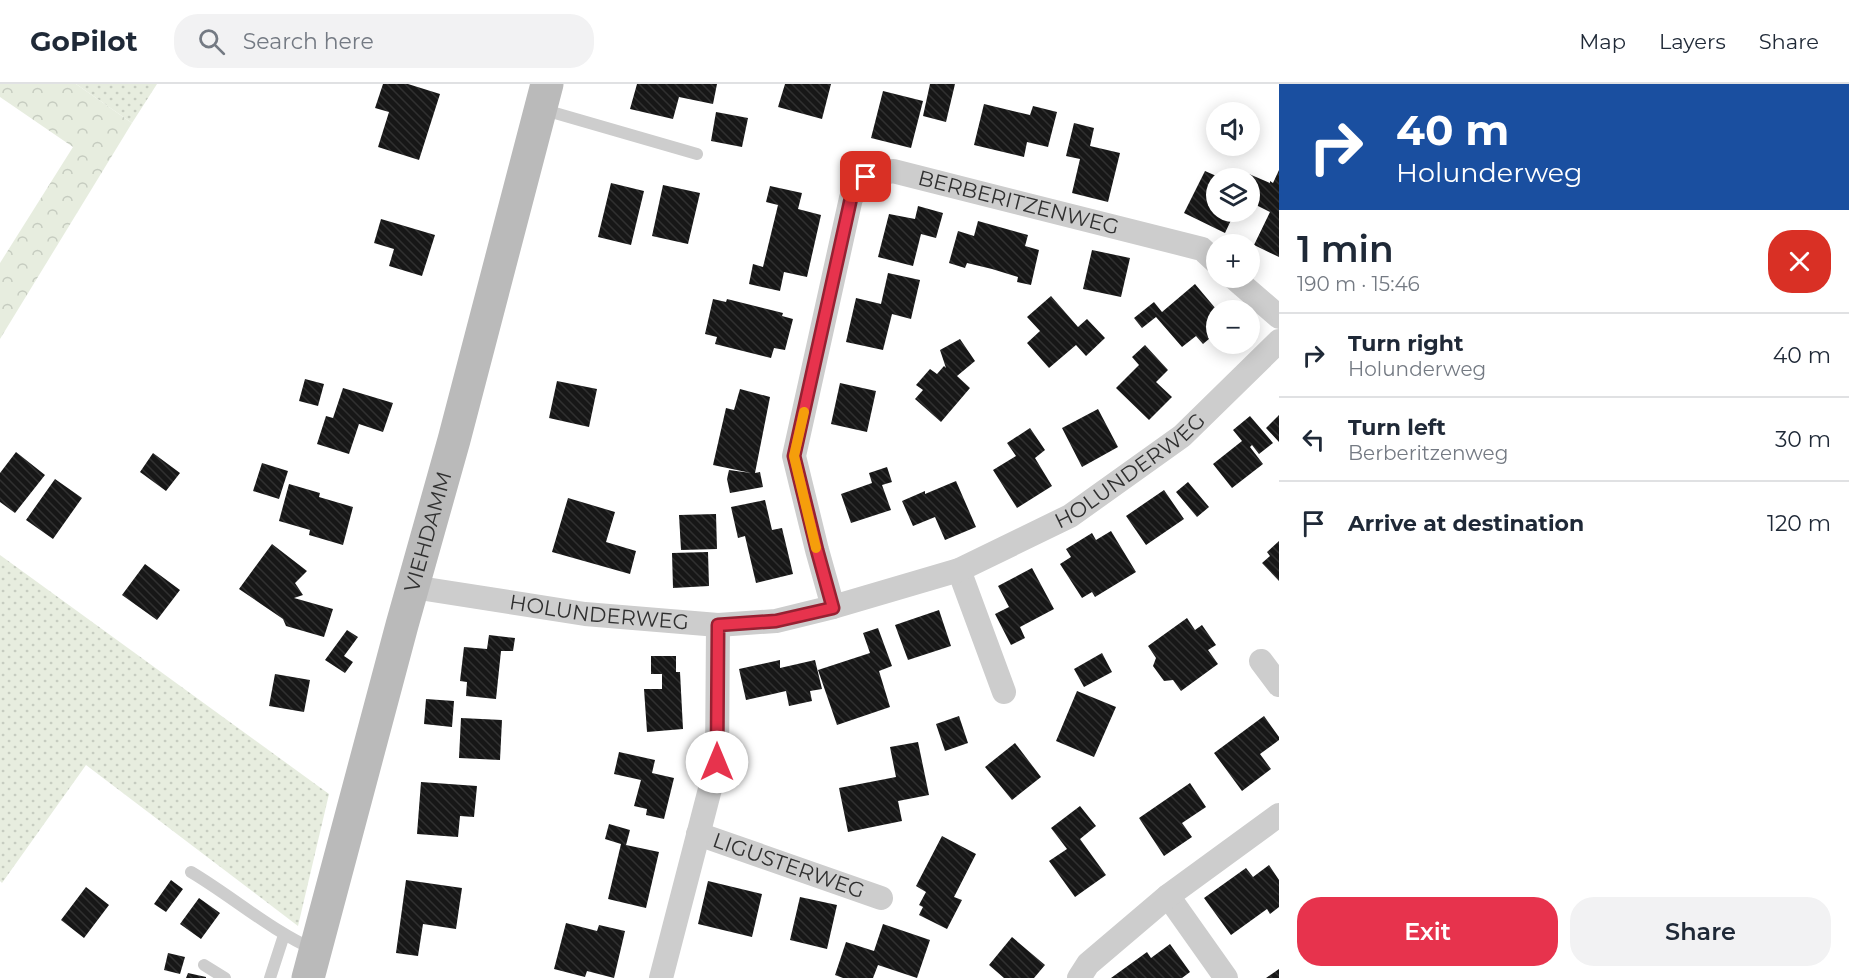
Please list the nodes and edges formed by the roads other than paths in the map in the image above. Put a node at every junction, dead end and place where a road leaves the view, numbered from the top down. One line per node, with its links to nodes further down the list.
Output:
1 (551, 98): 2 (lane, VIEHDAMM); 8 (main road, VIEHDAMM)
2 (697, 154)
3 (1206, 253): 9 (street, BERBERITZENWEG)
4 (1246, 288): 5 (street)
5 (1279, 317)
6 (1279, 341): 7 (street, HOLUNDERWEG)
7 (959, 570): 9 (street, HOLUNDERWEG); 13 (street)
8 (413, 587): 10 (street, HOLUNDERWEG); 21 (main road, VIEHDAMM)
9 (833, 608): 10 (street, HOLUNDERWEG)
10 (718, 625): 15 (street, LIGUSTERWEG)
11 (1261, 662): 12 (street)
12 (1279, 685)
13 (1004, 692)
14 (1279, 815): 17 (street)
15 (698, 834): 18 (street, LIGUSTERWEG); 24 (street, LIGUSTERWEG)
16 (191, 872): 19 (lane)
17 (1168, 896): 25 (street); 26 (street)
18 (881, 898)
19 (284, 935): 21 (lane); 23 (lane)
20 (204, 964): 22 (lane)
21 (312, 964)
22 (225, 978)
23 (270, 978)
24 (661, 978)
25 (1079, 978)
26 (1226, 978)

